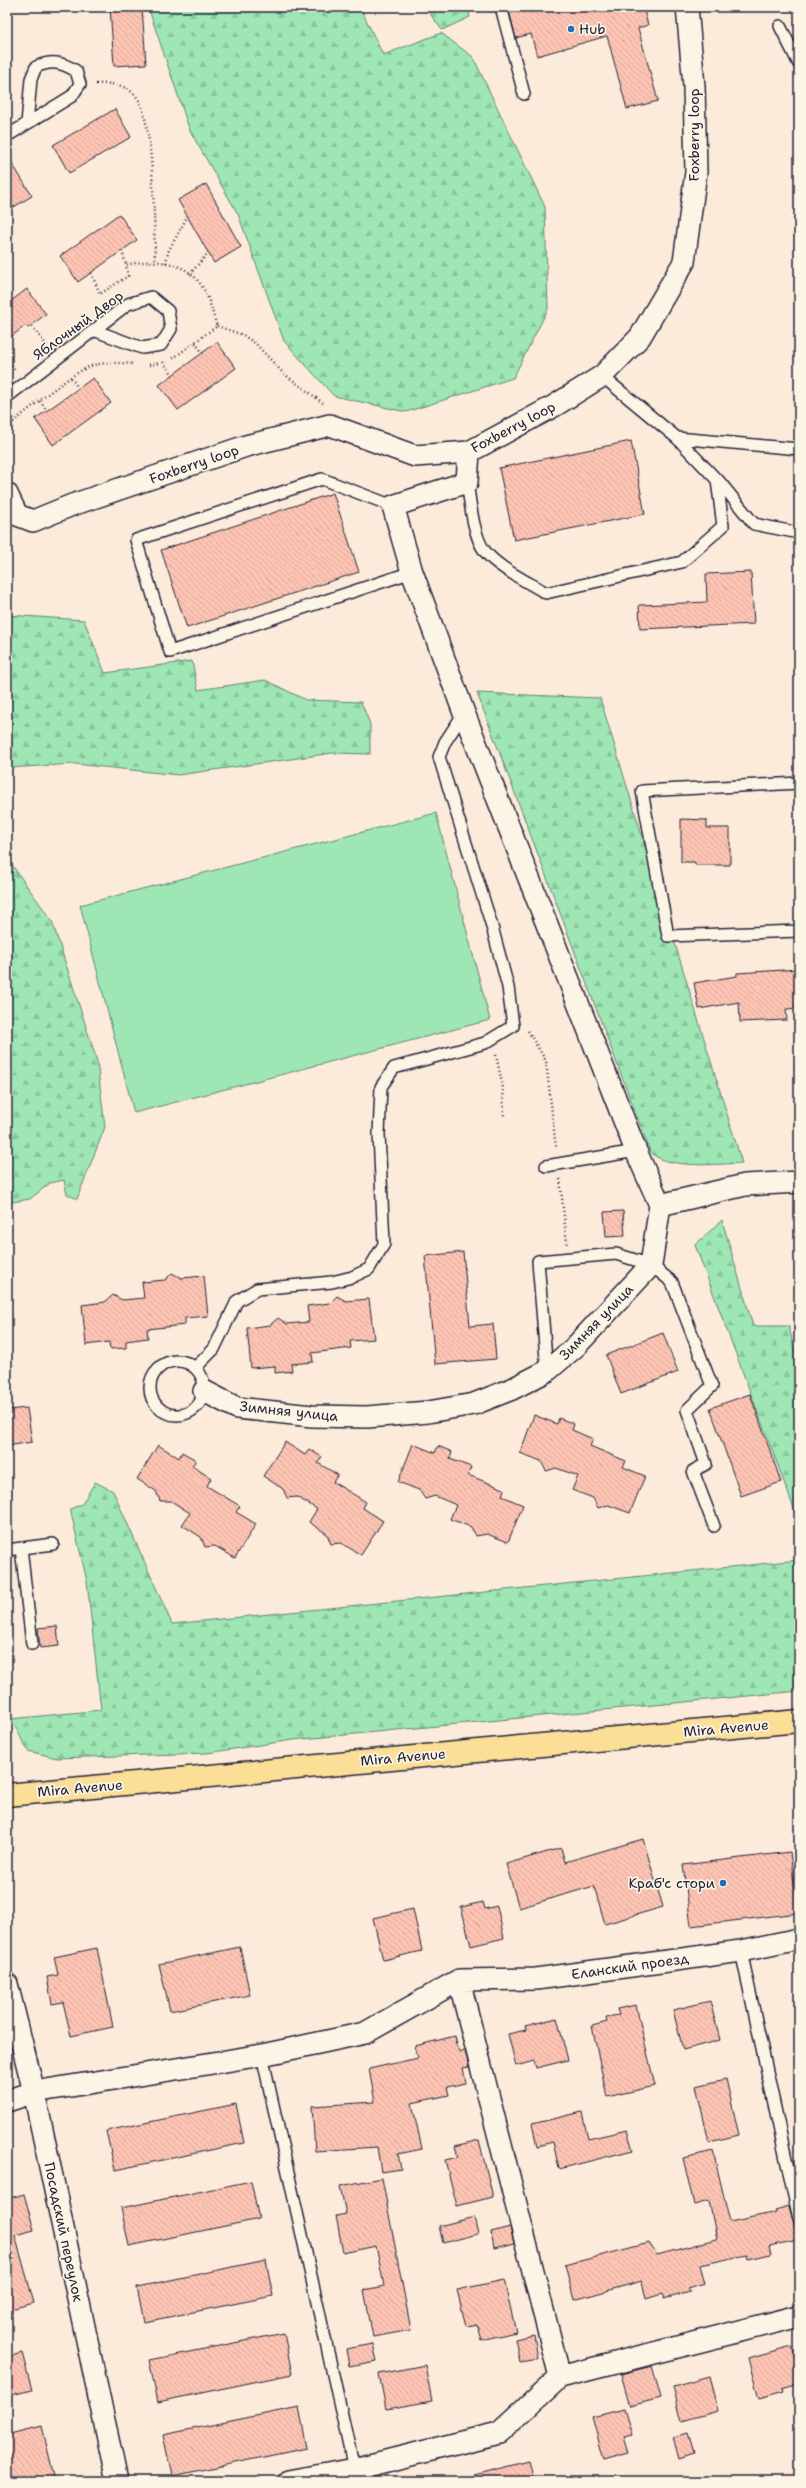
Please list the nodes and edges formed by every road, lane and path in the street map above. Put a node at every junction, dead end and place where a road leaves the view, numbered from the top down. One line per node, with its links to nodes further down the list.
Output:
1 (501, 7): 6 (lane)
2 (687, 7): 26 (street, Foxberry loop)
3 (780, 26): 4 (lane)
4 (799, 64)
5 (80, 84): 7 (lane); 7 (lane); 12 (path)
6 (524, 94)
7 (27, 124): 8 (lane)
8 (7, 136)
9 (187, 216): 13 (path)
10 (122, 250): 14 (path)
11 (208, 253): 16 (path)
12 (155, 261)
13 (166, 263)
14 (126, 265)
15 (92, 273): 17 (path)
16 (190, 274)
17 (100, 294)
18 (32, 326): 23 (path)
19 (216, 326): 31 (path)
20 (96, 331): 20 (lane, Яблочный Двор); 23 (lane, Яблочный Двор)
21 (195, 343): 22 (path)
22 (203, 353)
23 (57, 360): 29 (lane, Яблочный Двор)
24 (163, 362): 25 (path)
25 (173, 375)
26 (602, 376): 33 (lane); 35 (street, Foxberry loop)
27 (71, 378): 28 (path)
28 (79, 389)
29 (7, 397)
30 (40, 402): 32 (path)
31 (324, 403)
32 (47, 411)
33 (677, 438): 34 (lane); 36 (lane)
34 (799, 450)
35 (469, 452): 37 (street); 38 (street, Foxberry loop)
36 (717, 480): 37 (lane); 40 (lane)
37 (467, 482): 39 (street)
38 (7, 494)
39 (393, 506): 41 (street); 41 (lane)
40 (799, 533)
41 (412, 572): 42 (street)
42 (464, 713): 45 (lane); 48 (street)
43 (799, 783): 44 (lane)
44 (799, 931)
45 (513, 1018): 46 (lane); 49 (path)
46 (492, 1039): 47 (path); 55 (lane)
47 (504, 1116)
48 (636, 1151): 49 (lane); 52 (street)
49 (558, 1164): 50 (lane); 53 (path)
50 (546, 1166)
51 (799, 1182): 52 (street)
52 (660, 1205): 54 (street)
53 (568, 1259): 54 (lane); 56 (lane)
54 (651, 1265): 56 (street, Зимняя улица); 58 (lane)
55 (196, 1367): 57 (lane); 57 (lane)
56 (547, 1371): 57 (street, Зимняя улица)
57 (204, 1391)
58 (714, 1526)
59 (53, 1544): 60 (lane)
60 (21, 1548): 61 (lane); 62 (lane)
61 (7, 1550)
62 (32, 1644)
63 (799, 1721): 64 (main road, Mira Avenue)
64 (7, 1795)
65 (799, 1939): 66 (street, Еланский проезд)
66 (741, 1951): 67 (street, Еланский проезд); 72 (lane)
67 (460, 1980): 69 (street); 74 (street)
68 (7, 1984): 70 (street, Посадский переулок)
69 (262, 2055): 70 (street); 75 (lane)
70 (34, 2092): 71 (street); 76 (street, Посадский переулок)
71 (7, 2101)
72 (799, 2219)
73 (799, 2316): 74 (street)
74 (560, 2378): 75 (street)
75 (354, 2469): 77 (street)
76 (116, 2481)
77 (289, 2481)

